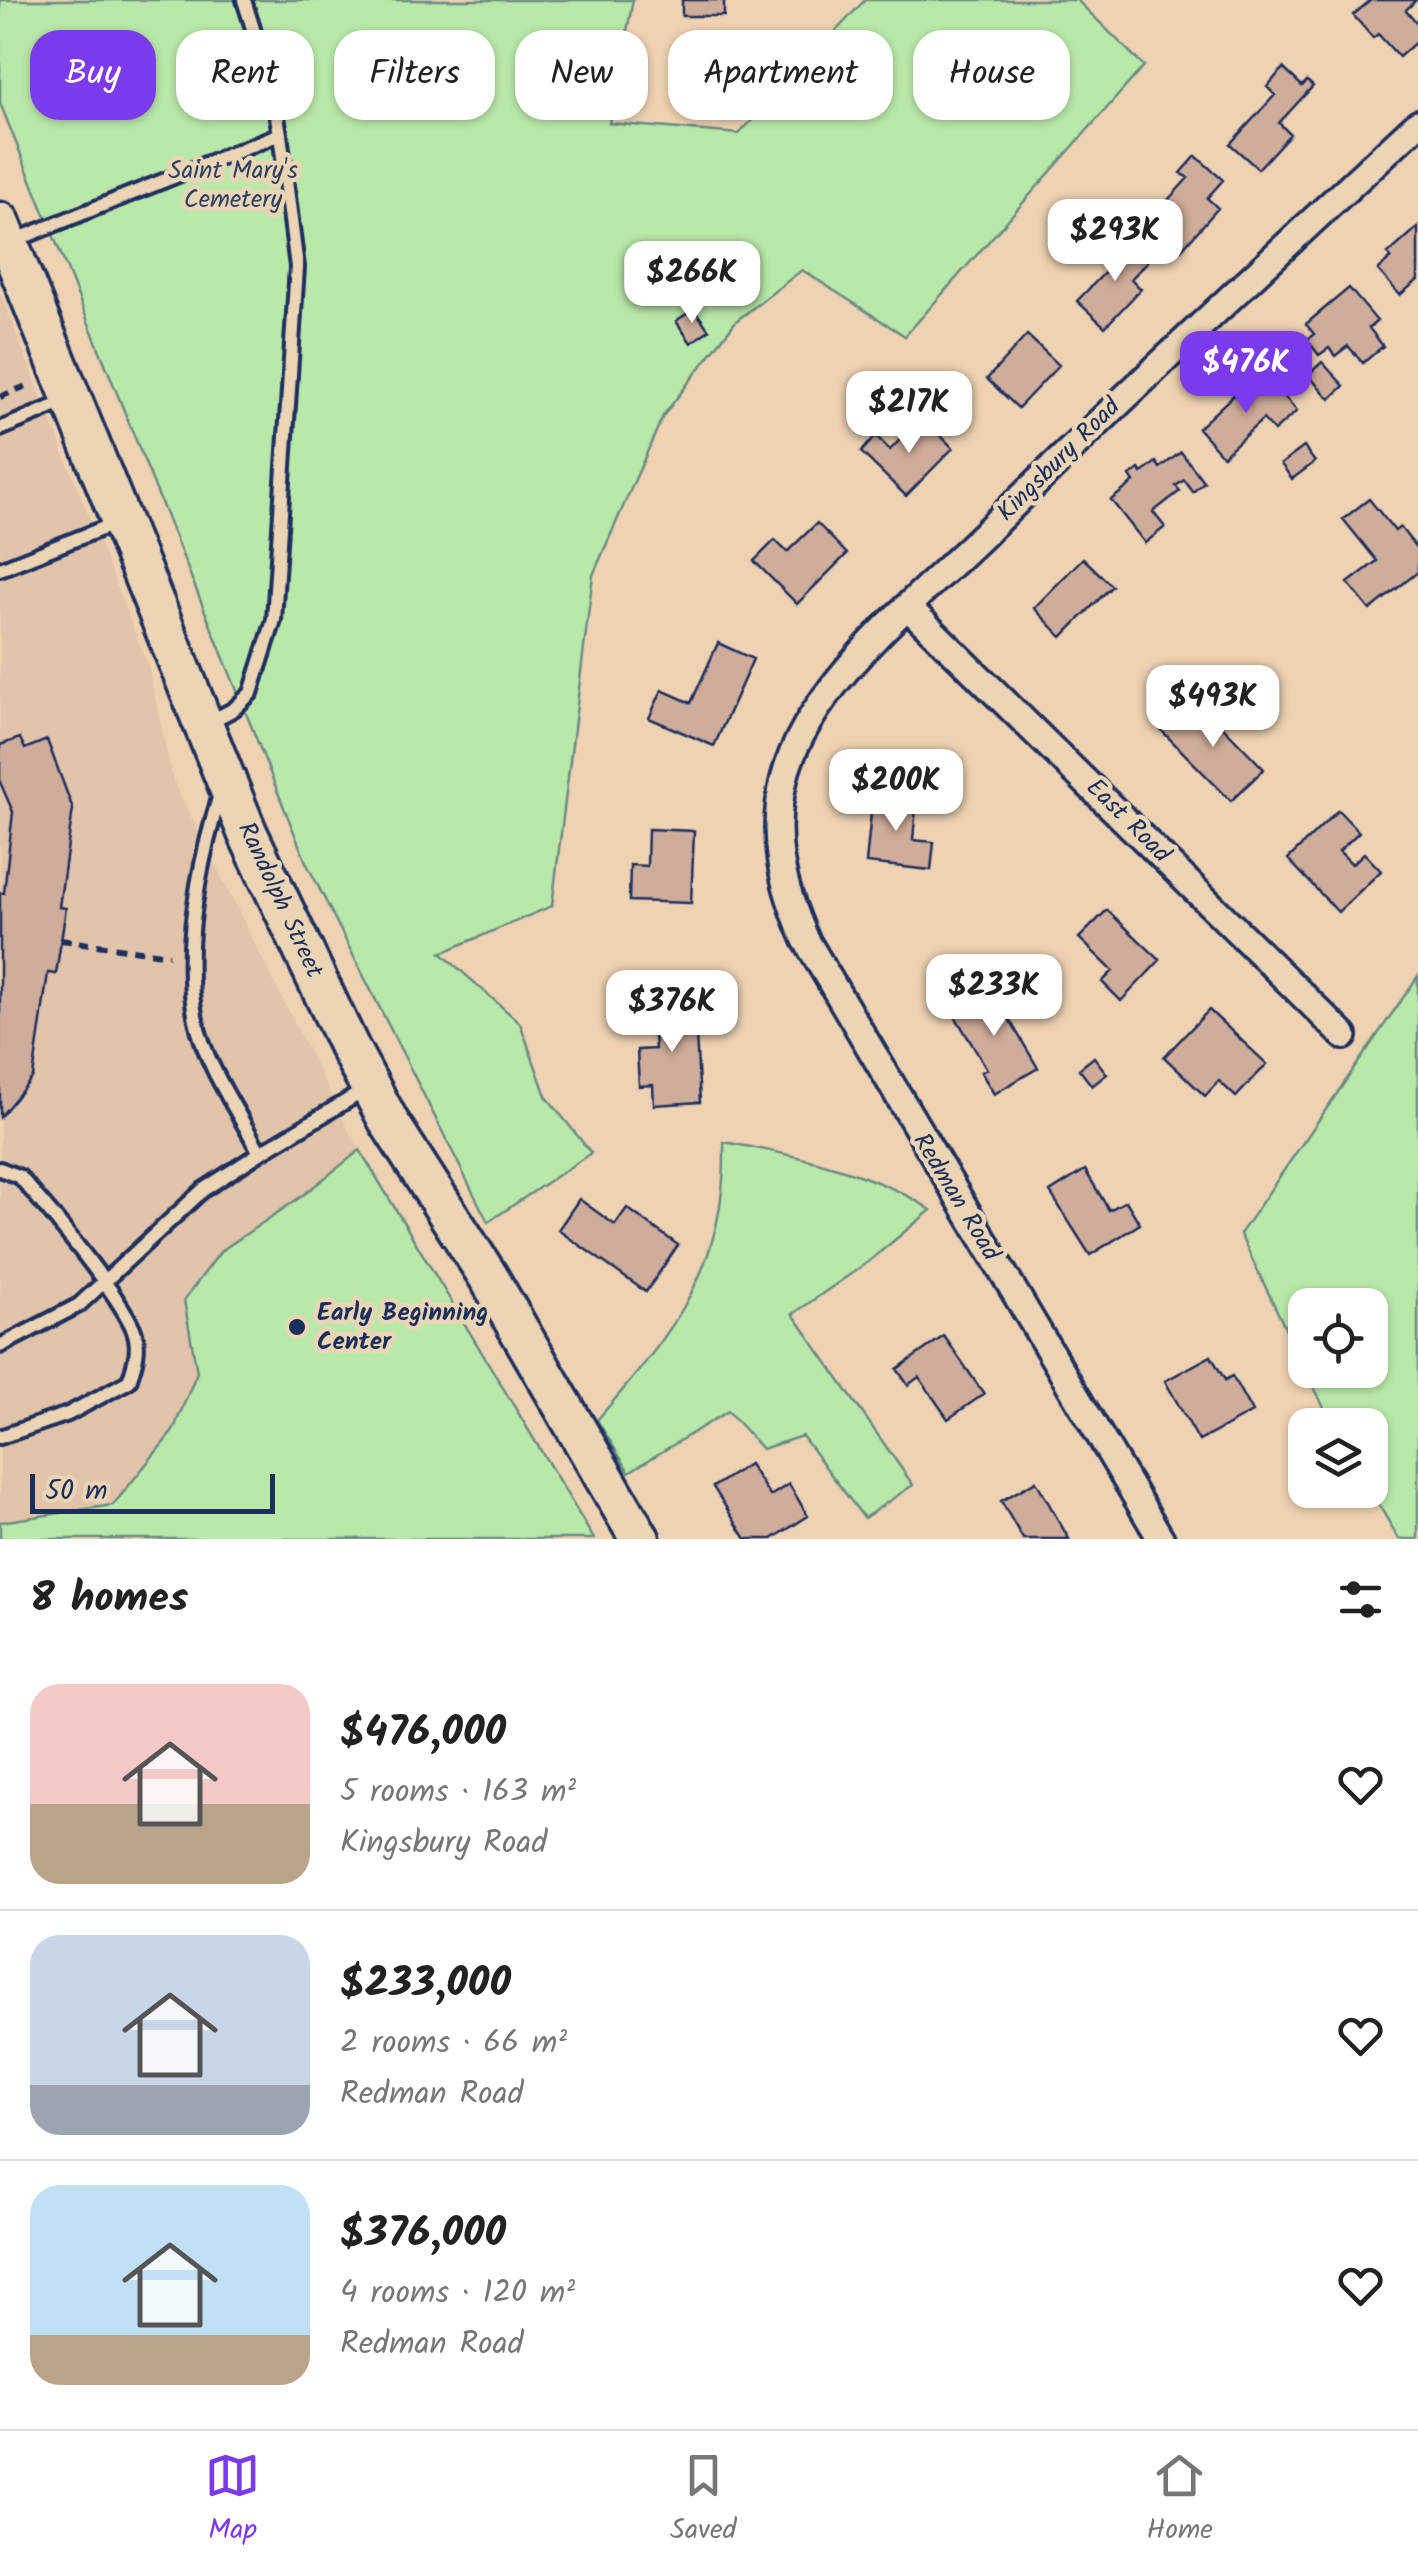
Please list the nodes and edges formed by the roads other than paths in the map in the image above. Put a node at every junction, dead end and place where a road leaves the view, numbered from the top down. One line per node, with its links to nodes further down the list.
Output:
1 (244, 0): 3 (lane)
2 (1418, 122): 9 (street, Kingsbury Road)
3 (280, 134): 4 (lane); 10 (lane)
4 (4, 232): 5 (main road, Randolph Street)
5 (57, 389): 6 (lane); 7 (main road, Randolph Street)
6 (0, 429)
7 (122, 521): 8 (lane); 10 (main road, Randolph Street)
8 (0, 569)
9 (910, 608): 12 (street, Kingsbury Road); 13 (street, East Road)
10 (204, 725): 11 (main road, Randolph Street)
11 (225, 778): 14 (main road, Randolph Street); 15 (lane)
12 (776, 845): 21 (street, Redman Road)
13 (1344, 1036)
14 (370, 1088): 15 (lane); 20 (main road, Randolph Street)
15 (260, 1153): 17 (lane)
16 (0, 1169): 17 (lane)
17 (103, 1284): 18 (lane); 19 (lane)
18 (0, 1346)
19 (0, 1437)
20 (640, 1539)
21 (1161, 1539)

